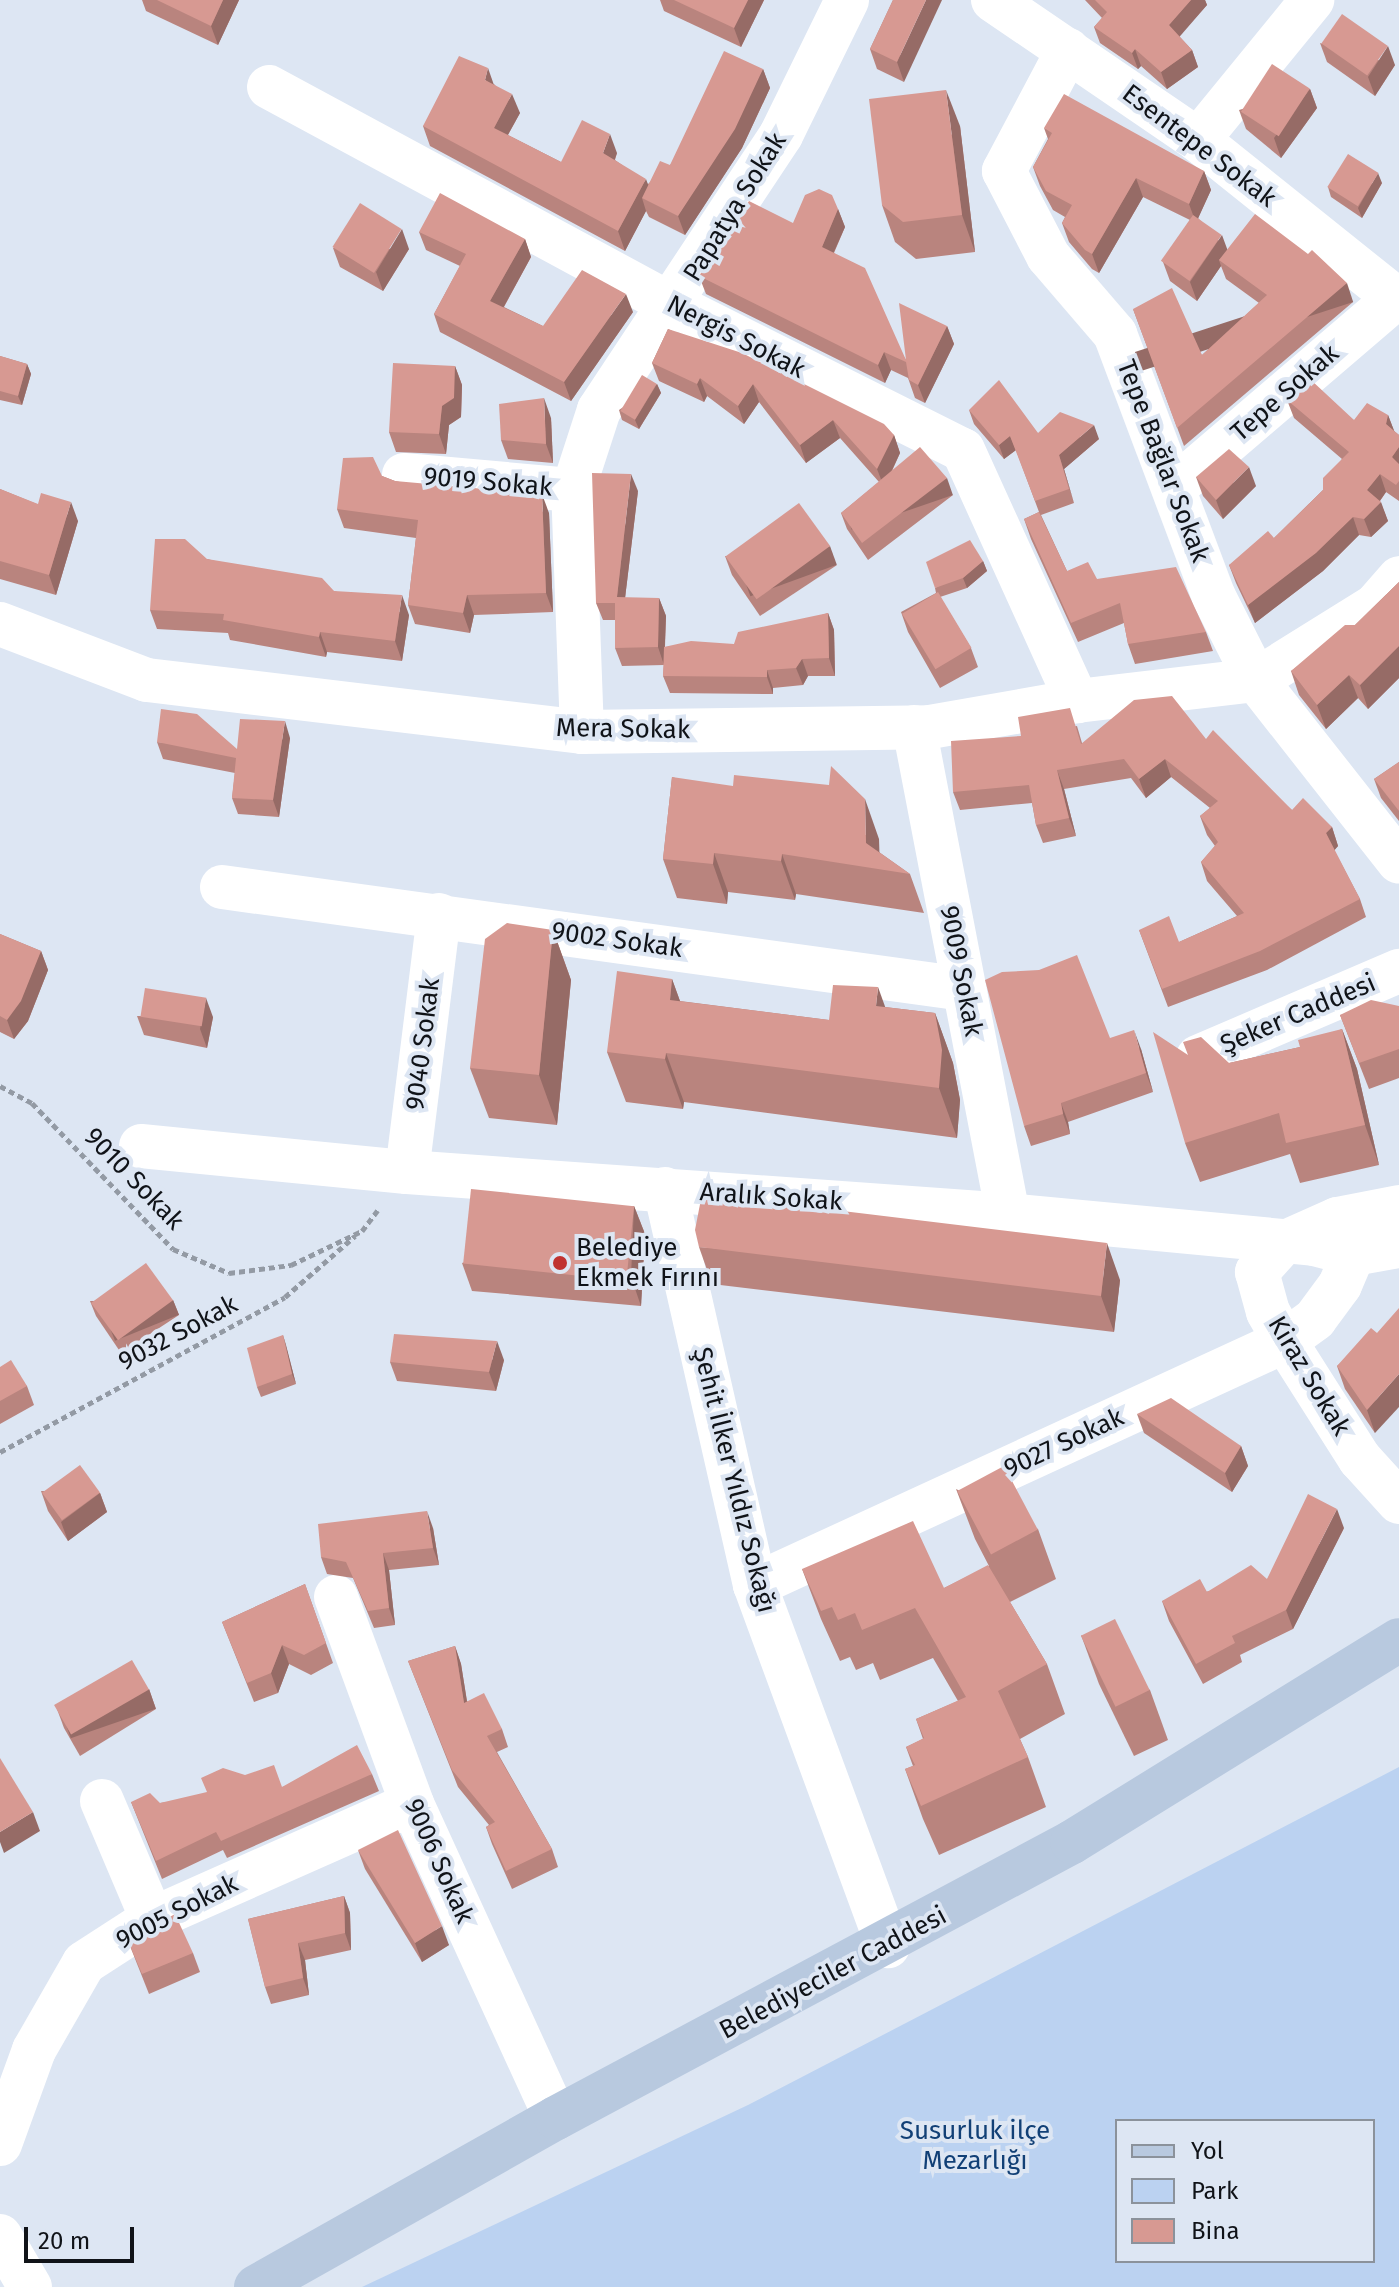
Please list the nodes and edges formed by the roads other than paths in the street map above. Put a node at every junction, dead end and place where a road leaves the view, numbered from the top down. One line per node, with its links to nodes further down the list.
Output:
1 (847, 0): 8 (street, Papatya Sokak)
2 (1312, 0): 6 (street)
3 (1019, 6): 4 (street, Esentepe Sokak)
4 (1068, 50): 6 (street, Esentepe Sokak); 10 (street, Tepe Bağlar Sokak)
5 (269, 87): 8 (street, Nergis Sokak)
6 (1198, 140): 7 (street, Esentepe Sokak)
7 (1398, 299): 10 (street, Tepe Sokak)
8 (673, 305): 11 (street, Papatya Sokak); 15 (street, Nergis Sokak)
9 (404, 475): 11 (street, 9019 Sokak)
10 (1174, 488): 14 (street, Tepe Bağlar Sokak)
11 (573, 490): 17 (street, Papatya Sokak)
12 (1399, 578): 14 (street)
13 (0, 624): 17 (street, Mera Sokak)
14 (1256, 680): 15 (street, Mera Sokak); 18 (street, Tepe Bağlar Sokak)
15 (1077, 701): 16 (street, Mera Sokak)
16 (914, 727): 17 (street, Mera Sokak); 22 (street, 9009 Sokak)
17 (582, 732)
18 (1399, 862)
19 (222, 887): 20 (street, 9002 Sokak)
20 (439, 915): 22 (street, 9002 Sokak); 25 (street, 9040 Sokak)
21 (1399, 971): 23 (street, Şeker Caddesi)
22 (964, 989): 28 (street, 9009 Sokak)
23 (1198, 1057)
24 (141, 1146): 25 (street, Aralık Sokak)
25 (407, 1172): 26 (street, Aralık Sokak)
26 (665, 1189): 28 (street, Aralık Sokak); 34 (street, Şehit İlker Yıldız Sokağı)
27 (1399, 1207): 29 (street)
28 (1008, 1215): 29 (street, Aralık Sokak)
29 (1283, 1243): 31 (street, Aralık Sokak); 32 (street, Kiraz Sokak)
30 (1399, 1246): 31 (street, Aralık Sokak)
31 (1353, 1254): 32 (street, 9027 Sokak)
32 (1285, 1341): 33 (street, Kiraz Sokak); 34 (street, 9027 Sokak)
33 (1399, 1502)
34 (755, 1585): 40 (street, Şehit İlker Yıldız Sokağı)
35 (336, 1597): 38 (street, 9006 Sokak)
36 (1399, 1640): 40 (street, Belediyeciler Caddesi)
37 (102, 1801): 39 (street)
38 (412, 1804): 39 (street, 9005 Sokak); 41 (street, 9006 Sokak)
39 (152, 1919): 42 (street, 9005 Sokak)
40 (888, 1946): 41 (street, Belediyeciler Caddesi)
41 (556, 2118): 45 (street, Belediyeciler Caddesi)
42 (0, 2144)
43 (0, 2236): 44 (street)
44 (30, 2287)
45 (256, 2287)

